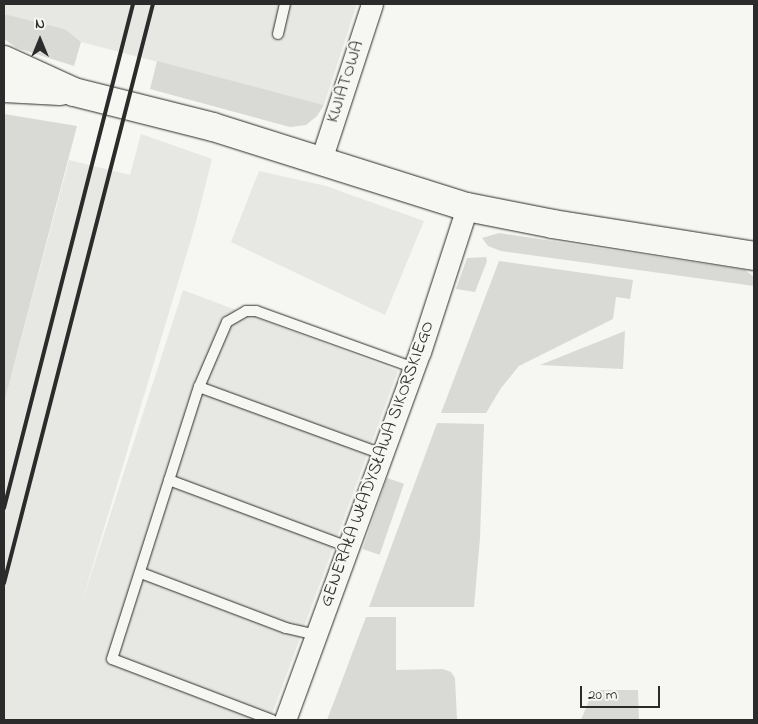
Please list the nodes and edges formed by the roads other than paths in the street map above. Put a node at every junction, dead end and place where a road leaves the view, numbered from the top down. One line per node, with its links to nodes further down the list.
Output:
1 (285, 4): 3 (lane)
2 (372, 4): 7 (street, KWIATOWA)
3 (278, 34)
4 (4, 60): 6 (main road)
5 (4, 88): 6 (main road)
6 (74, 92): 7 (main road)
7 (321, 160): 8 (main road)
8 (467, 207): 9 (main road); 10 (street, GENERAŁA WŁADYSŁAWA SIKORSKIEGO)
9 (754, 256)
10 (414, 368): 11 (lane); 12 (street, GENERAŁA WŁADYSŁAWA SIKORSKIEGO)
11 (199, 387): 12 (lane); 13 (lane)
12 (382, 454): 14 (street, GENERAŁA WŁADYSŁAWA SIKORSKIEGO)
13 (169, 480): 14 (lane); 15 (lane)
14 (348, 547): 16 (street, GENERAŁA WŁADYSŁAWA SIKORSKIEGO)
15 (141, 573): 16 (lane); 17 (lane)
16 (316, 636): 18 (street, GENERAŁA WŁADYSŁAWA SIKORSKIEGO)
17 (272, 720)
18 (285, 720)

